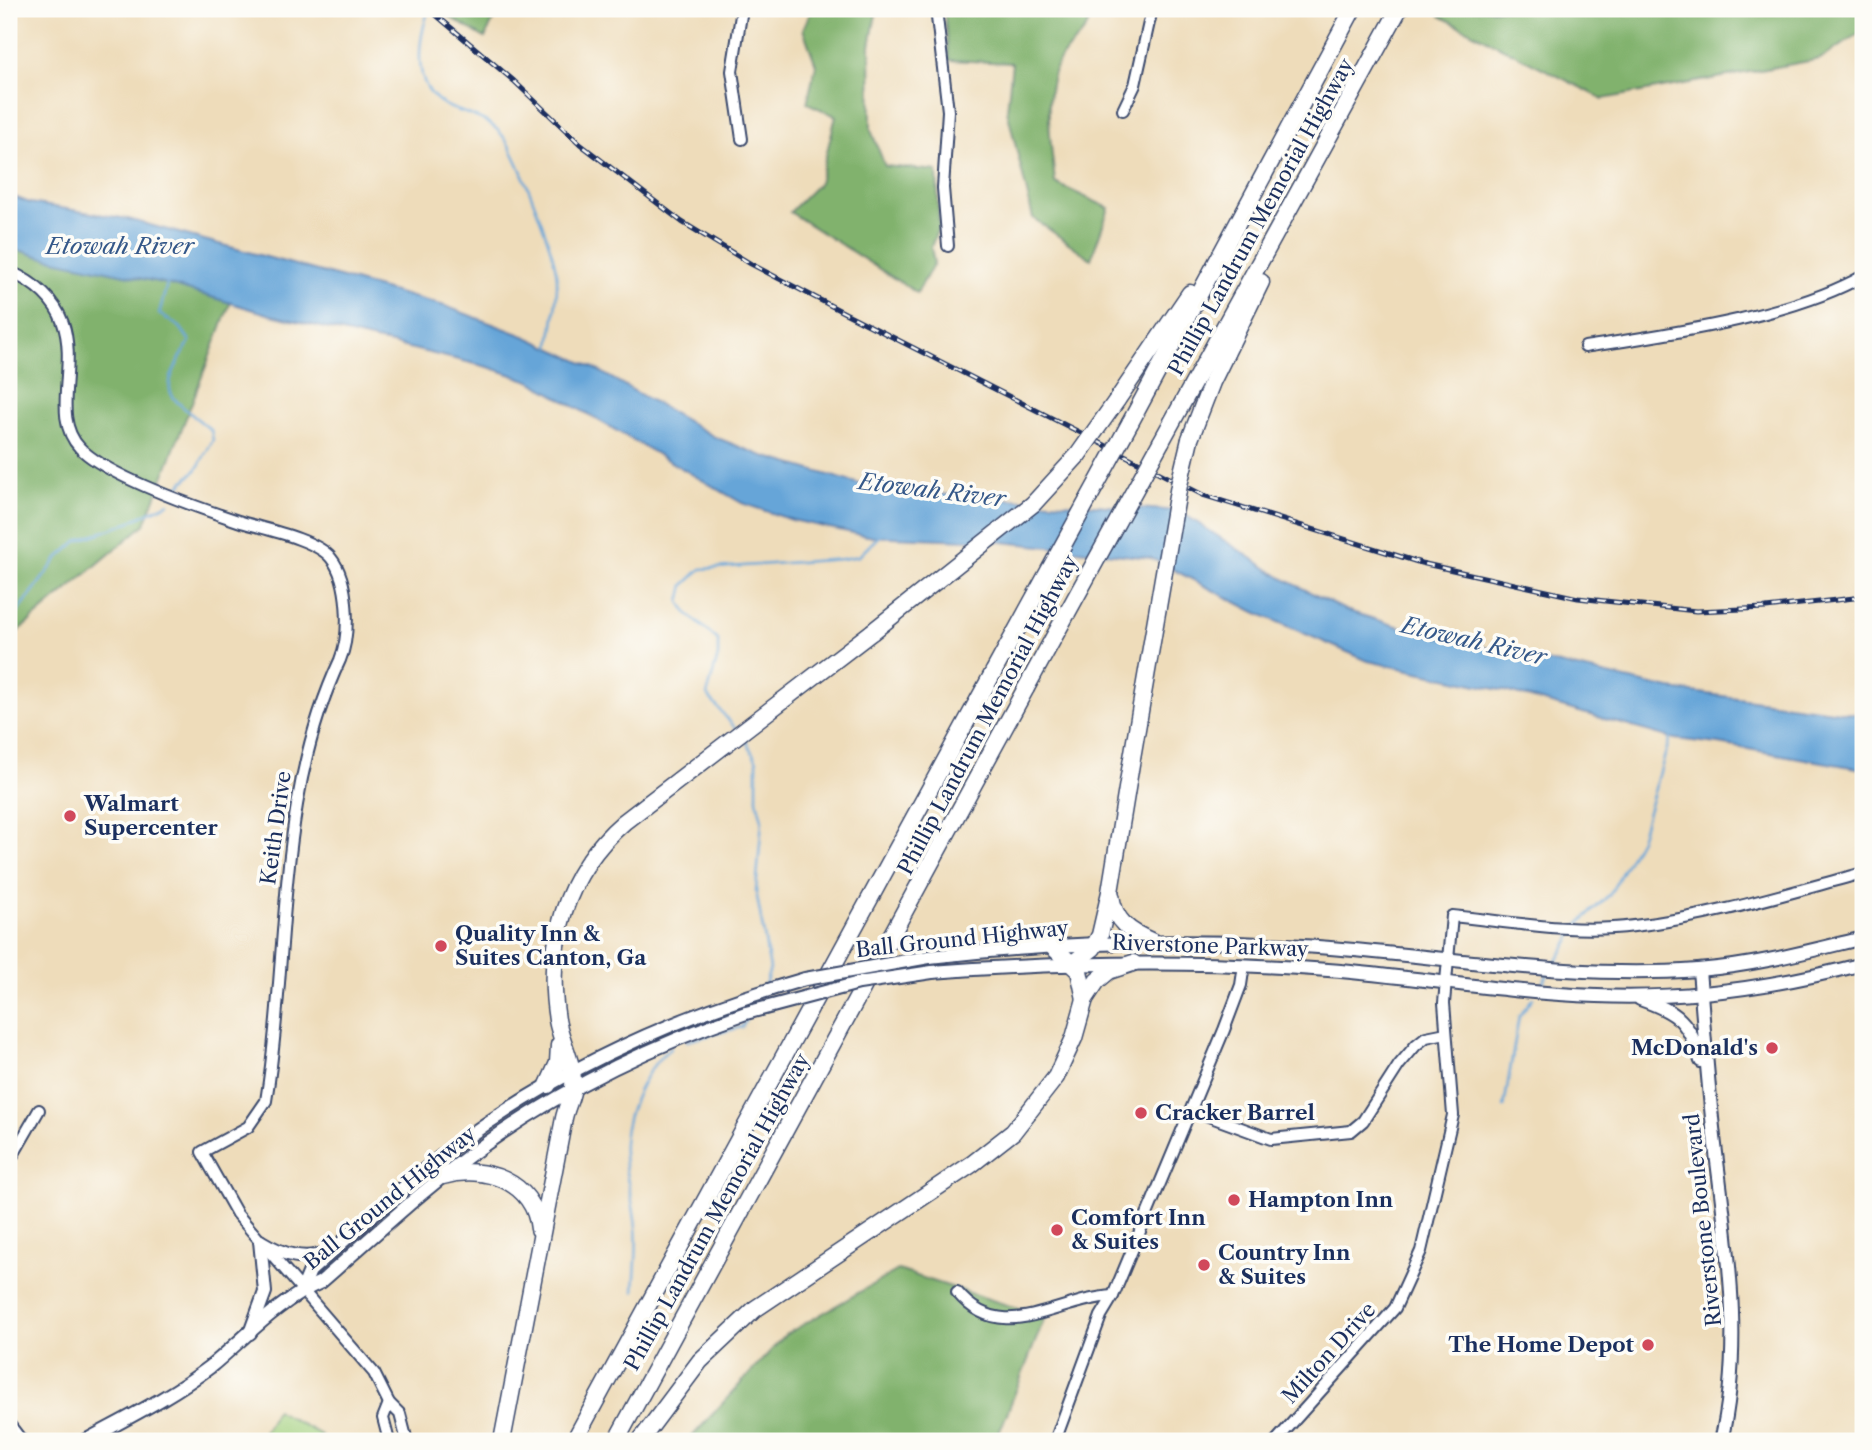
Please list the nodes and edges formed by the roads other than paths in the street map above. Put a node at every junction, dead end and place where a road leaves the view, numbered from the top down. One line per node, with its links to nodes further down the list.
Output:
1 (742, 9): 8 (street)
2 (936, 9): 10 (street)
3 (1152, 9): 7 (street)
4 (1353, 9): 9 (highway, Phillip Landrum Memorial Highway)
5 (1399, 9): 6 (highway, Phillip Landrum Memorial Highway)
6 (1371, 60): 15 (highway, bridge); 55 (highway, Phillip Landrum Memorial Highway, bridge)
7 (1123, 110)
8 (742, 139)
9 (1238, 221): 31 (highway, bridge); 54 (highway, Phillip Landrum Memorial Highway, bridge)
10 (948, 246)
11 (9, 271): 41 (street, Keith Drive)
12 (1863, 276): 13 (street)
13 (1585, 347)
14 (1863, 873): 20 (street, Milton Drive)
15 (1110, 892): 17 (highway); 18 (highway)
16 (1863, 938): 25 (main road, Riverstone Parkway)
17 (1153, 942): 18 (main road, Riverstone Parkway); 20 (main road, Riverstone Parkway)
18 (1096, 944): 19 (main road, Ball Ground Highway); 21 (highway)
19 (1053, 947): 21 (highway); 32 (main road, Ball Ground Highway, bridge)
20 (1448, 959): 25 (main road, Riverstone Parkway); 26 (street, Milton Drive)
21 (1073, 963): 22 (main road, Riverstone Parkway); 29 (highway); 35 (main road, Riverstone Parkway, bridge)
22 (1133, 963): 24 (main road, Riverstone Parkway); 29 (highway)
23 (1863, 964): 27 (main road, Riverstone Parkway)
24 (1244, 965): 26 (main road, Riverstone Parkway); 37 (street)
25 (1699, 970): 27 (main road, Riverstone Boulevard)
26 (1446, 982): 28 (main road, Riverstone Parkway); 30 (street, Milton Drive)
27 (1701, 993): 28 (main road, Riverstone Parkway); 33 (main road, Riverstone Boulevard)
28 (1633, 996): 33 (main road)
29 (1085, 999): 56 (highway)
30 (1446, 1033): 37 (street); 58 (street, Milton Drive)
31 (559, 1035): 32 (highway); 34 (highway)
32 (572, 1071): 34 (main road, Ball Ground Highway); 35 (highway)
33 (1708, 1082): 59 (main road, Riverstone Boulevard)
34 (548, 1085): 42 (main road, Ball Ground Highway)
35 (573, 1089): 39 (main road, Ball Ground Highway); 40 (highway)
36 (39, 1110): 38 (street)
37 (1192, 1110): 45 (street)
38 (9, 1162)
39 (443, 1175): 40 (highway); 43 (main road, Ball Ground Highway)
40 (540, 1236): 53 (highway)
41 (260, 1241): 42 (main road); 43 (street, Keith Drive); 46 (main road)
42 (333, 1251): 43 (main road, Ball Ground Highway)
43 (302, 1290): 46 (main road, Ball Ground Highway); 47 (street, Keith Drive)
44 (957, 1292): 45 (street)
45 (1113, 1296): 57 (street)
46 (250, 1333): 50 (main road, Ball Ground Highway)
47 (389, 1404): 51 (street); 52 (street, Keith Drive)
48 (9, 1424): 49 (street)
49 (22, 1441)
50 (85, 1441)
51 (389, 1441)
52 (407, 1441)
53 (502, 1441)
54 (574, 1441)
55 (615, 1441)
56 (640, 1441)
57 (1055, 1441)
58 (1276, 1441)
59 (1721, 1441)

